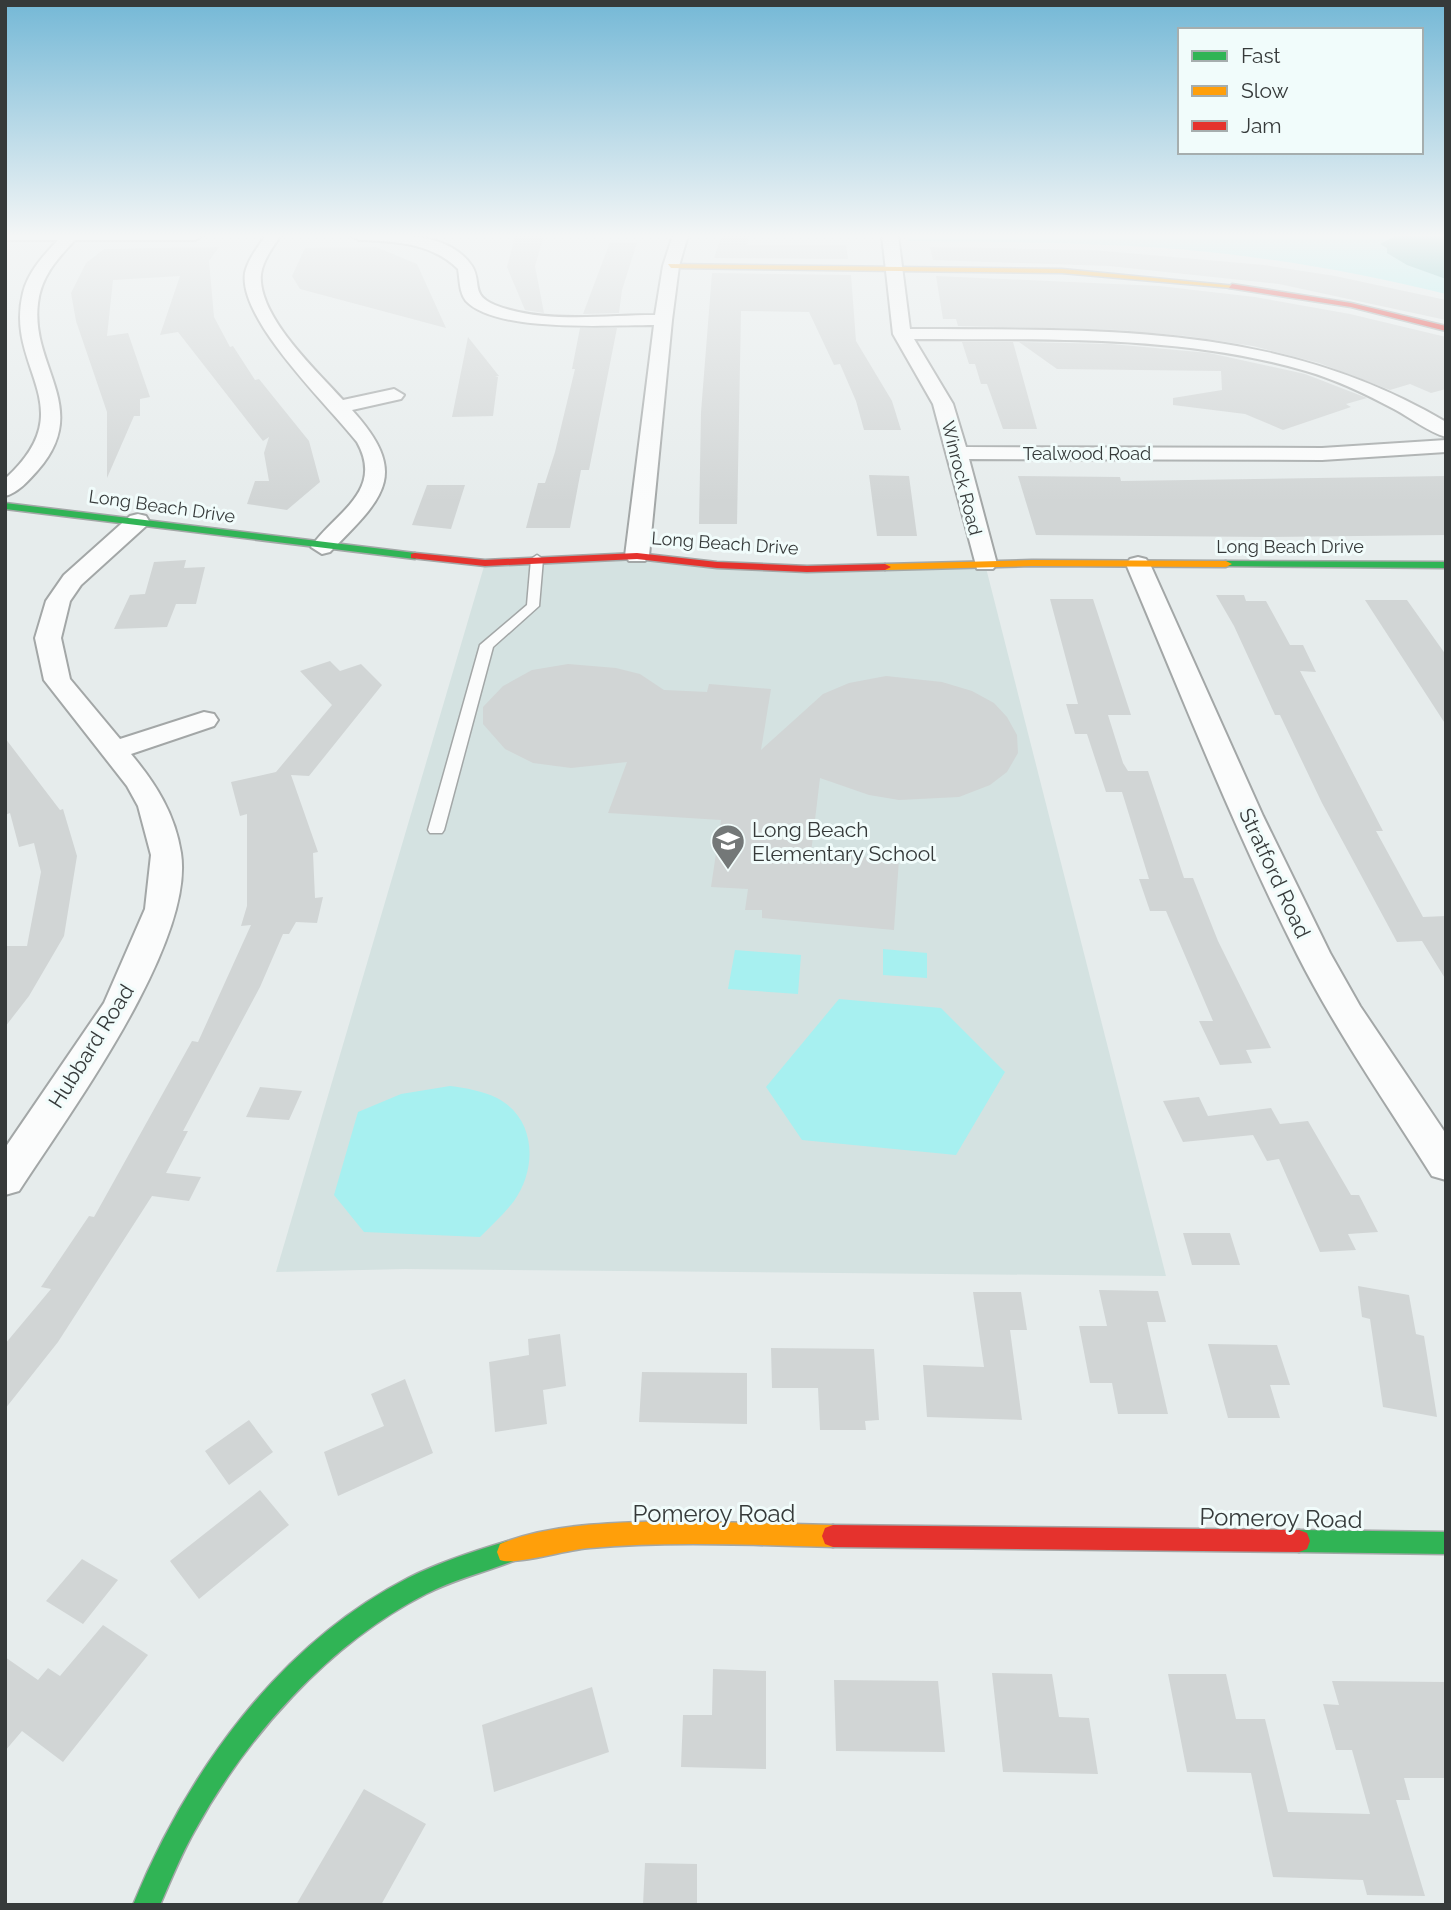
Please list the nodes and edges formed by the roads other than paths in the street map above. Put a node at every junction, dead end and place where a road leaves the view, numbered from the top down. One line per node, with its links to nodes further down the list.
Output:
1 (29, 324): 13 (street)
2 (271, 324): 9 (street)
3 (663, 324): 17 (street)
4 (901, 324): 7 (street, Winrock Road)
5 (1427, 324): 6 (street)
6 (1446, 329)
7 (902, 334): 10 (street); 12 (street, Winrock Road)
8 (394, 395): 9 (street)
9 (336, 407): 16 (street)
10 (1446, 431)
11 (1446, 446): 12 (street, Tealwood Road)
12 (959, 453): 19 (street, Winrock Road)
13 (5, 490)
14 (5, 506): 15 (street, Long Beach Drive)
15 (138, 521): 16 (street, Long Beach Drive); 23 (street, Hubbard Road)
16 (322, 547): 18 (street, Long Beach Drive)
17 (637, 555): 18 (street, Long Beach Drive); 19 (street, Long Beach Drive)
18 (537, 559): 24 (lane)
19 (985, 564): 20 (street, Long Beach Drive)
20 (1138, 564): 21 (street, Long Beach Drive); 25 (street, Stratford Road)
21 (1444, 568)
22 (204, 720): 23 (street)
23 (113, 751): 26 (street, Hubbard Road)
24 (436, 830)
25 (1446, 1165)
26 (5, 1180)
27 (1446, 1543): 28 (street, Pomeroy Road)
28 (146, 1905)

